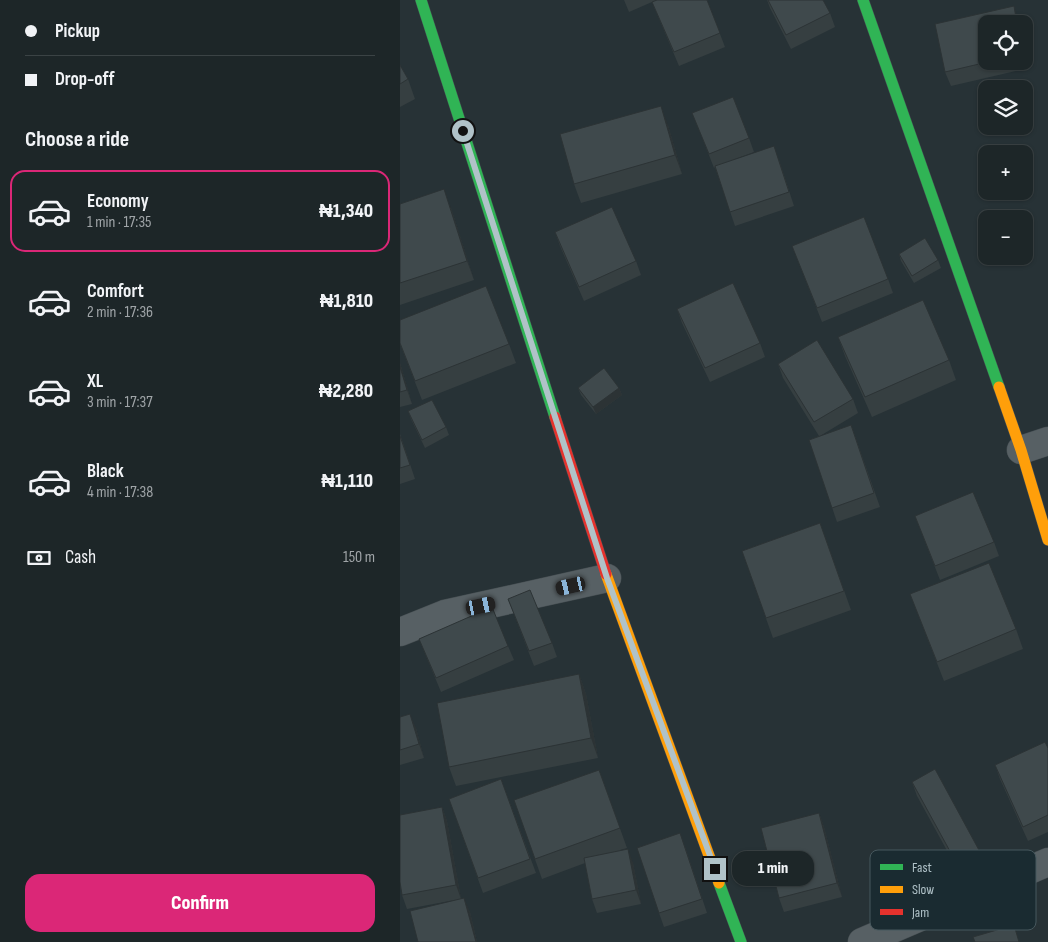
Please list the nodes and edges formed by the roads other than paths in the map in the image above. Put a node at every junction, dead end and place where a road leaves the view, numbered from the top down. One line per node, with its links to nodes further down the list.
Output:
1 (421, 0): 6 (street)
2 (863, 0): 4 (street)
3 (1048, 441): 4 (street)
4 (1021, 450): 5 (street)
5 (1048, 540)
6 (607, 578): 7 (street); 11 (street)
7 (400, 632)
8 (1048, 862): 9 (street)
9 (1036, 867)
10 (890, 930): 12 (street)
11 (742, 942)
12 (862, 942)

